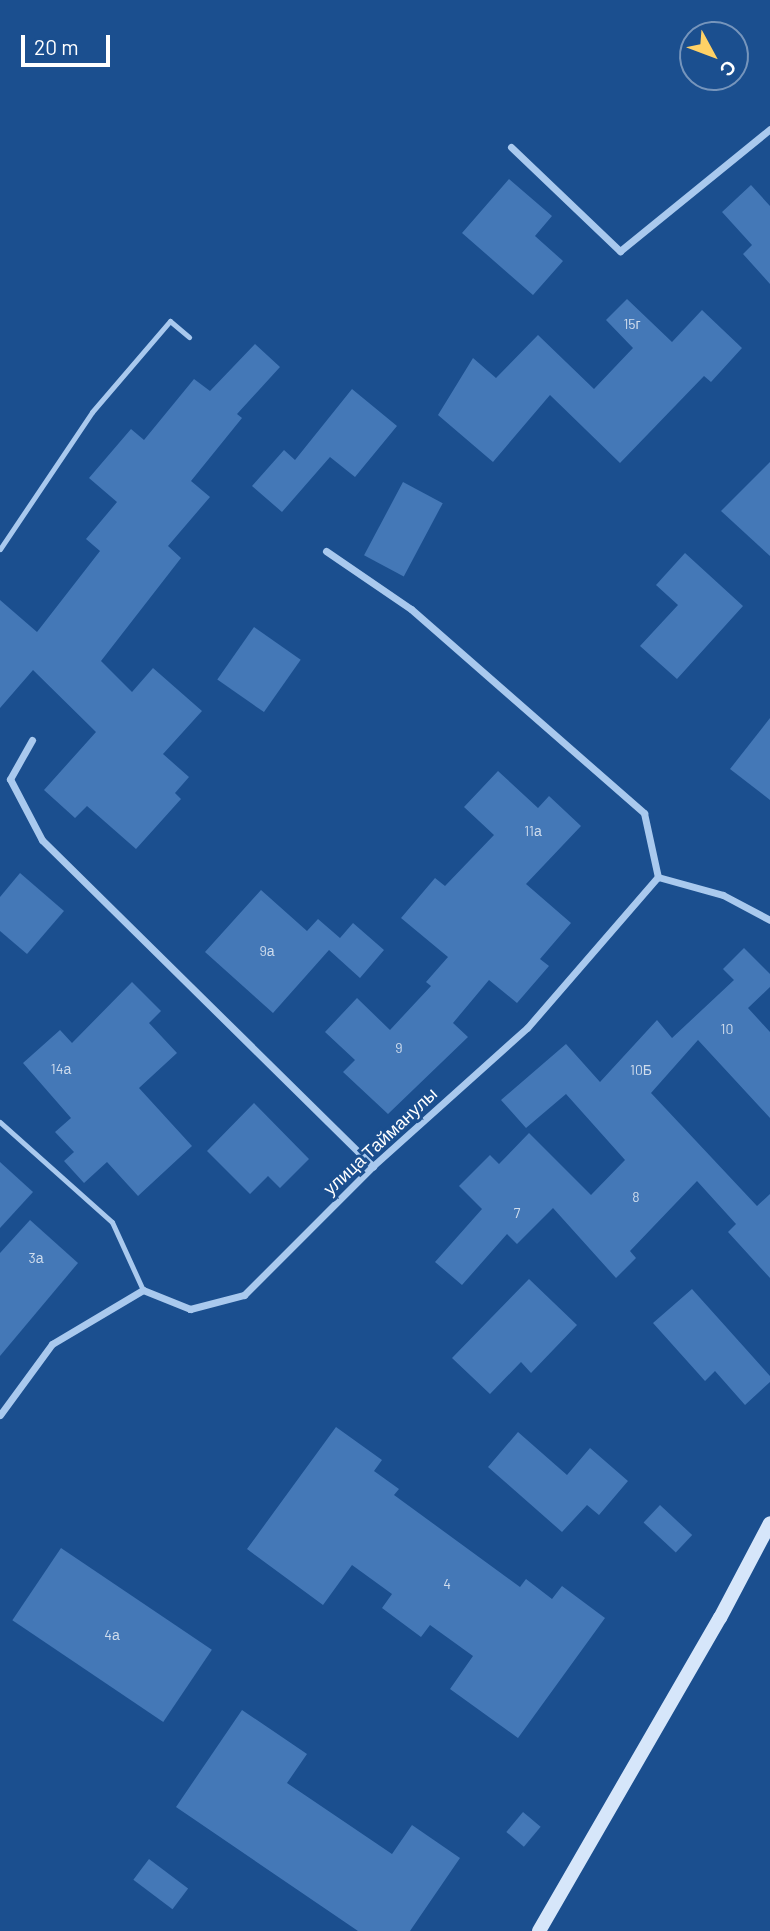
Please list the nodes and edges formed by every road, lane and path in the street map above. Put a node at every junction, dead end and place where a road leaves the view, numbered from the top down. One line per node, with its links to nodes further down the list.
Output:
1 (770, 130): 2 (street)
2 (511, 147)
3 (189, 338): 4 (lane)
4 (0, 550)
5 (326, 551): 7 (street)
6 (32, 740): 10 (street)
7 (658, 877): 8 (street); 10 (street, улица Тайманулы)
8 (770, 920)
9 (0, 1122): 11 (lane)
10 (373, 1167): 11 (street, улица Тайманулы)
11 (143, 1290): 12 (street)
12 (0, 1415)
13 (770, 1523): 14 (main road)
14 (539, 1931)

